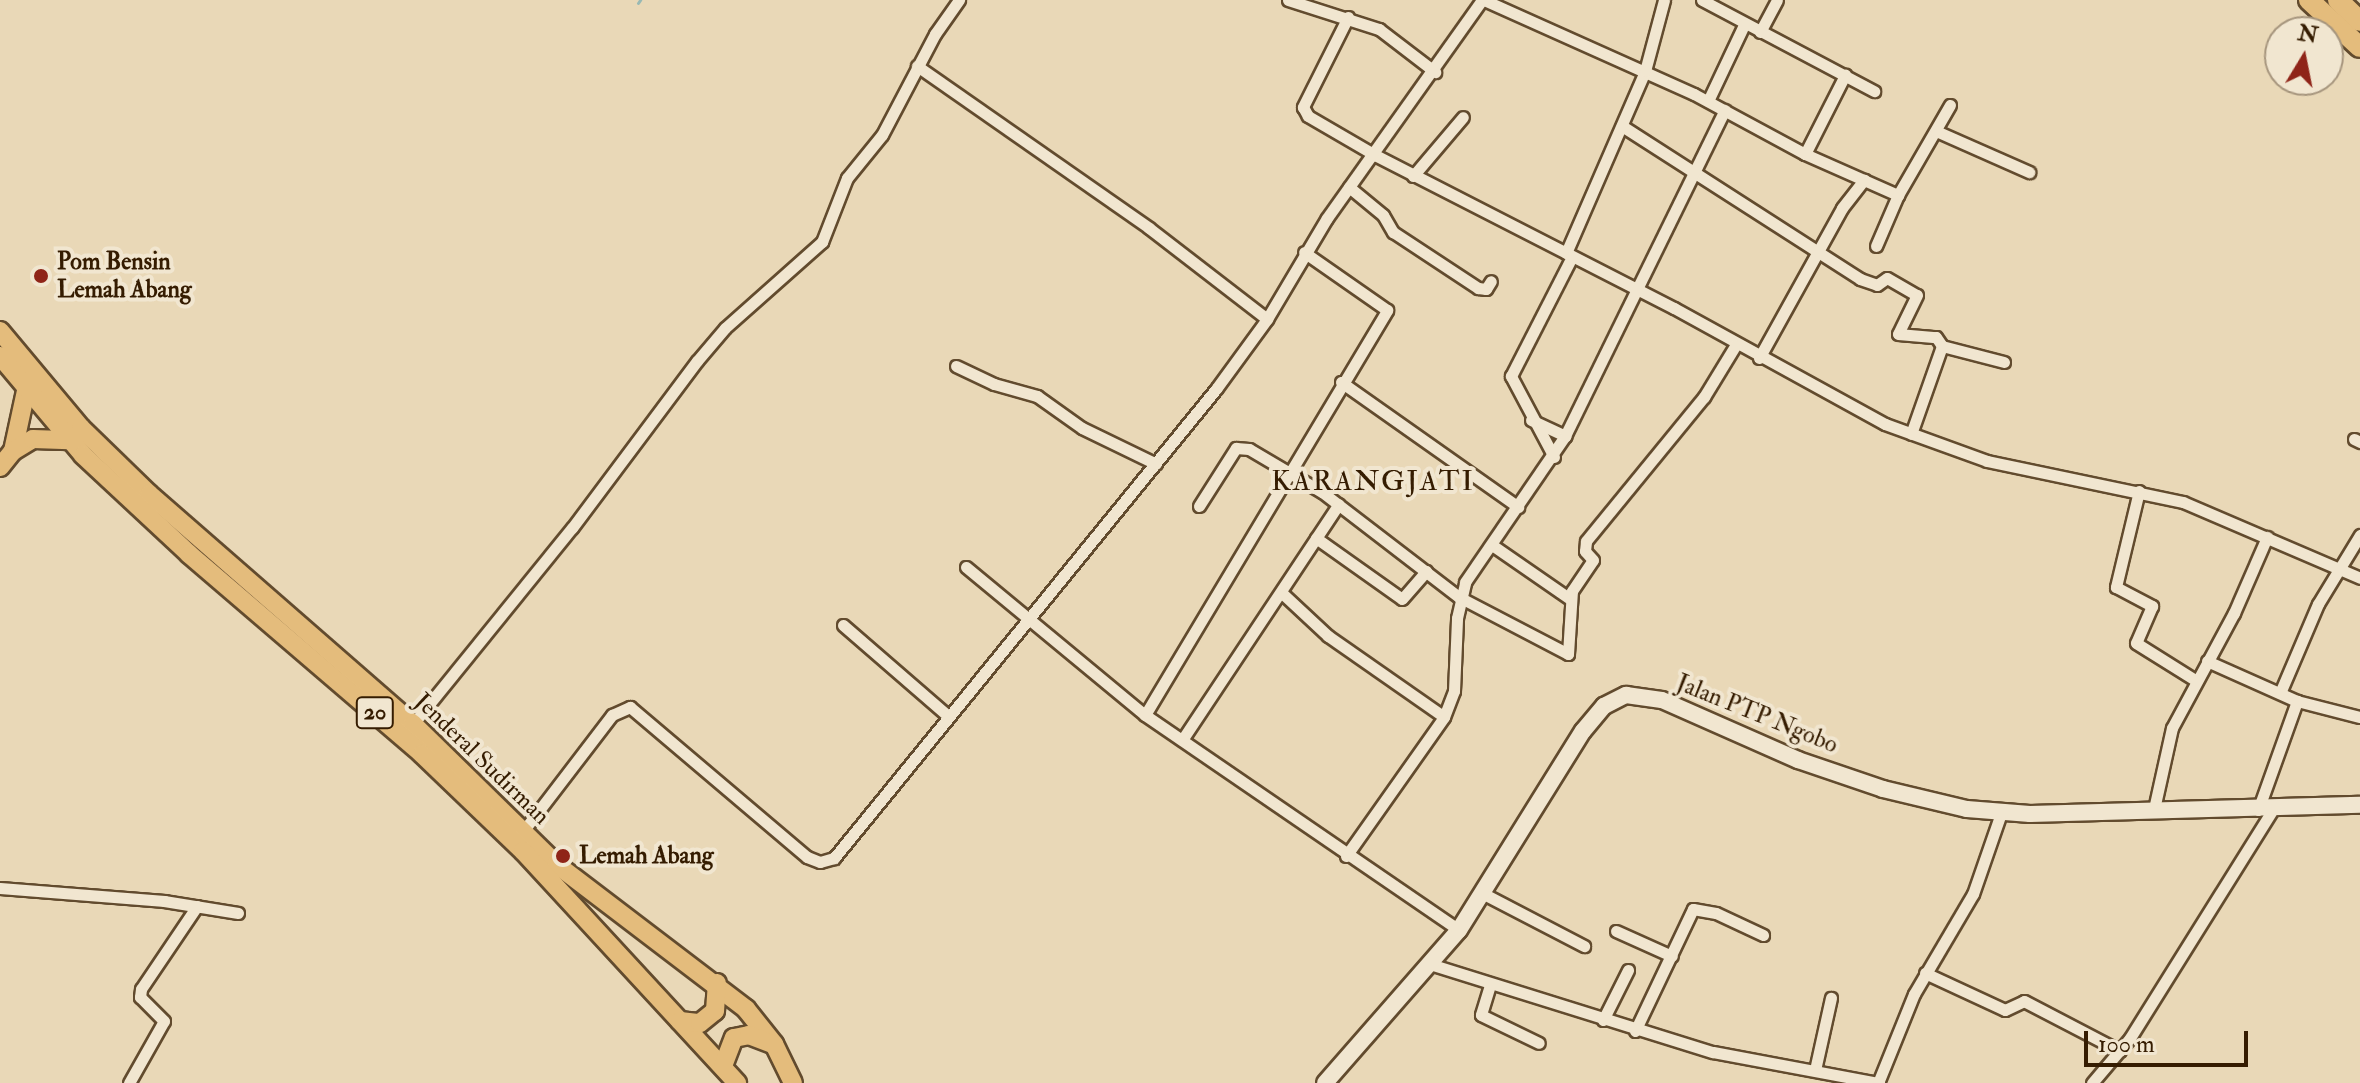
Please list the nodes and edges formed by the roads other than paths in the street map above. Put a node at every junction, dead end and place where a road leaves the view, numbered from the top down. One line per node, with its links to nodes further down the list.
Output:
1 (959, 0): 14 (street)
2 (1288, 0): 9 (street)
3 (1483, 0): 15 (street); 16 (street)
4 (1664, 0): 15 (street)
5 (1702, 0): 11 (street)
6 (1777, 0): 12 (street)
7 (2309, 0): 13 (highway)
8 (2338, 0): 10 (highway)
9 (1348, 17): 16 (street); 26 (street)
10 (2360, 21)
11 (1744, 25): 12 (street); 19 (street)
12 (1760, 32): 17 (street)
13 (2360, 47)
14 (917, 66): 39 (street); 83 (street)
15 (1645, 71): 19 (street); 23 (street)
16 (1435, 72): 26 (street)
17 (1845, 75): 18 (street); 25 (street)
18 (1874, 91)
19 (1708, 101): 21 (street)
20 (1950, 105): 24 (street)
21 (1725, 110): 25 (street); 27 (street)
22 (1463, 117): 29 (street)
23 (1622, 126): 27 (street); 36 (street)
24 (1936, 131): 28 (street); 32 (street)
25 (1805, 154): 30 (street)
26 (1375, 155): 29 (street); 31 (street)
27 (1696, 172): 35 (street); 38 (street)
28 (2029, 172)
29 (1413, 176): 36 (street)
30 (1864, 180): 32 (street); 35 (street)
31 (1349, 187): 34 (street); 37 (street)
32 (1898, 195): 33 (street)
33 (1876, 246)
34 (1304, 252): 39 (street); 47 (street)
35 (1818, 253): 42 (street); 44 (street)
36 (1569, 255): 38 (street); 49 (street)
37 (1491, 281)
38 (1636, 289): 41 (street); 51 (street)
39 (1267, 319): 55 (street)
40 (0, 331): 83 (main road, Jenderal Sudirman / 20)
41 (1735, 346): 44 (street); 72 (street)
42 (1942, 346): 45 (street); 50 (street)
43 (0, 356): 48 (main road, Jenderal Sudirman / 20)
44 (1759, 358): 50 (street)
45 (2004, 362)
46 (956, 366): 55 (street)
47 (1341, 382): 57 (street); 61 (street)
48 (26, 391): 52 (main road, Jenderal Sudirman / 20); 53 (main road)
49 (1531, 420): 51 (street); 54 (street)
50 (1911, 434): 58 (street)
51 (1565, 436): 54 (street)
52 (70, 440): 53 (main road); 107 (main road, Jenderal Sudirman / 20)
53 (13, 451): 56 (main road)
54 (1554, 457): 61 (street)
55 (1156, 464): 73 (street)
56 (0, 467)
57 (1289, 473): 59 (street); 60 (street); 79 (street)
58 (2139, 491): 63 (street); 76 (street)
59 (1339, 504): 64 (street); 68 (street)
60 (1199, 506)
61 (1518, 507): 65 (street)
62 (2360, 535): 67 (street)
63 (2267, 537): 67 (street); 75 (street)
64 (1316, 538): 68 (street); 70 (street)
65 (1492, 545): 71 (street); 72 (street)
66 (966, 567): 73 (street)
67 (2338, 568): 69 (street); 77 (street)
68 (1426, 571): 71 (street)
69 (2360, 578)
70 (1283, 594): 81 (street); 84 (street)
71 (1459, 597): 72 (street); 81 (street)
72 (1570, 599)
73 (1029, 621): 79 (street); 80 (street)
74 (843, 625): 80 (street)
75 (2207, 661): 76 (street); 77 (street)
76 (2195, 680): 86 (street)
77 (2280, 693): 78 (street)
78 (2297, 701): 82 (street); 87 (street)
79 (1145, 715): 84 (street)
80 (948, 716): 89 (street)
81 (1444, 717): 90 (street)
82 (2360, 717)
83 (413, 724): 89 (main road, Jenderal Sudirman / 20)
84 (1182, 740): 90 (street)
85 (2360, 805): 87 (main road, Jalan PTP Ngobo)
86 (2154, 809): 87 (main road, Jalan PTP Ngobo); 88 (main road, Jalan PTP Ngobo)
87 (2265, 811): 111 (street)
88 (2001, 813): 92 (main road, Jalan PTP Ngobo); 102 (street)
89 (524, 830): 103 (main road, Jenderal Sudirman / 20)
90 (1346, 856): 95 (street)
91 (0, 888): 93 (street)
92 (1484, 894): 95 (main road, Jalan PTP Ngobo); 98 (street)
93 (197, 906): 94 (street); 115 (street)
94 (238, 913)
95 (1459, 930): 100 (main road, Jalan PTP Ngobo)
96 (1616, 931): 99 (street)
97 (1763, 935): 99 (street)
98 (1584, 946)
99 (1672, 956): 108 (street)
100 (1433, 965): 104 (street); 118 (main road, Jalan PTP Ngobo)
101 (1628, 970): 106 (street)
102 (1925, 973): 111 (street); 114 (street)
103 (717, 983): 107 (main road); 110 (main road, Jenderal Sudirman / 20)
104 (1490, 985): 106 (street); 109 (street)
105 (1831, 998): 113 (street)
106 (1603, 1020): 108 (street)
107 (680, 1021): 112 (main road, Jenderal Sudirman / 20)
108 (1635, 1031): 113 (street)
109 (1539, 1043)
110 (774, 1044): 112 (main road); 117 (main road, Jenderal Sudirman / 20)
111 (2120, 1051): 119 (street)
112 (723, 1066): 116 (main road, Jenderal Sudirman / 20)
113 (1815, 1070): 114 (street)
114 (1872, 1082)
115 (129, 1083)
116 (737, 1083)
117 (793, 1083)
118 (1325, 1083)
119 (2092, 1083)

